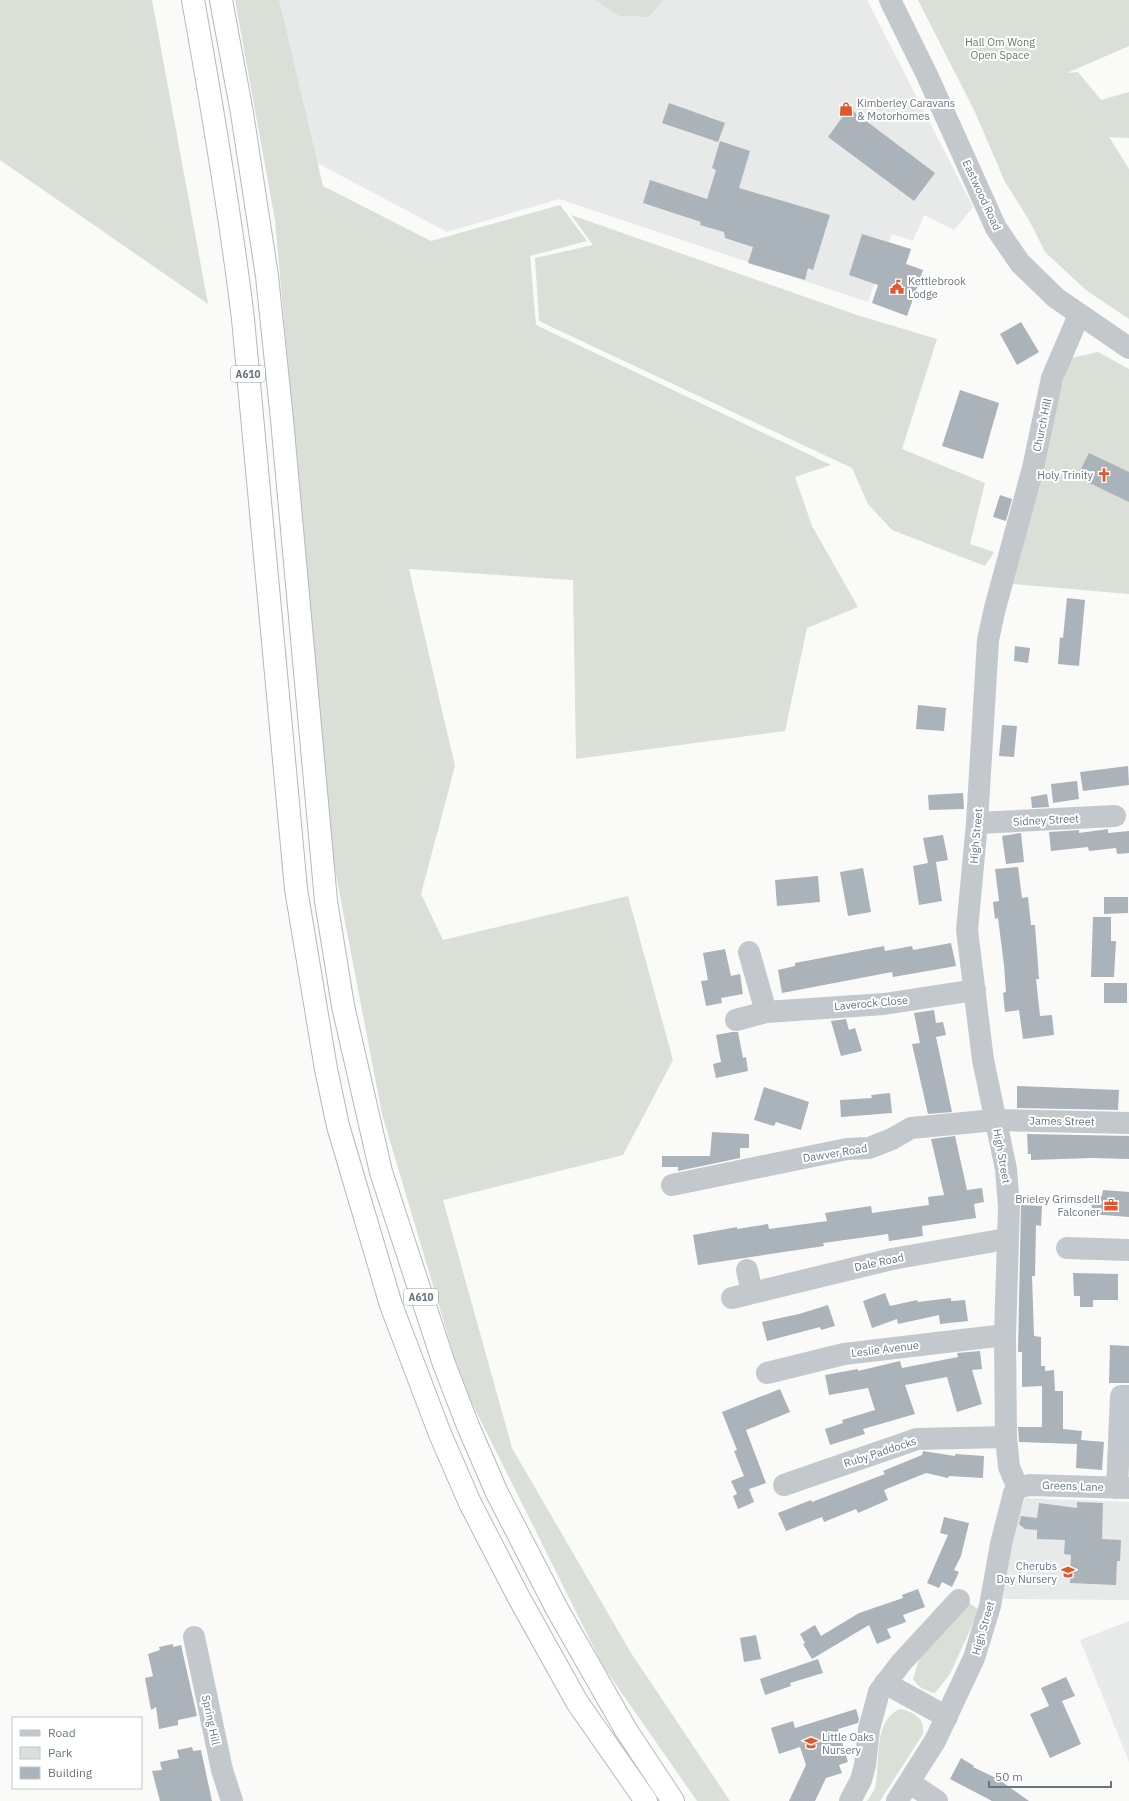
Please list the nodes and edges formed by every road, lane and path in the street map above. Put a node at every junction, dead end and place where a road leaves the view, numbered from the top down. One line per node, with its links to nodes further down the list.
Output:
1 (193, 0): 33 (highway, A610)
2 (221, 0): 34 (highway, A610)
3 (890, 0): 4 (street, Eastwood Road)
4 (1079, 315): 5 (street, Eastwood Road); 6 (street, Church Hill)
5 (1129, 348)
6 (995, 608): 8 (street, High Street)
7 (1115, 816): 8 (street, Sidney Street)
8 (977, 823): 10 (street, High Street)
9 (749, 952): 11 (street)
10 (975, 990): 11 (street, Laverock Close); 13 (street, High Street)
11 (766, 1012): 12 (street, Laverock Close)
12 (736, 1020)
13 (995, 1120): 14 (street, James Street); 15 (street, Dawver Road); 16 (street, High Street)
14 (1129, 1123)
15 (672, 1185)
16 (1006, 1239): 19 (street, Dale Road); 20 (street, High Street)
17 (1067, 1248): 18 (street)
18 (1129, 1250)
19 (747, 1270)
20 (1005, 1336): 21 (street, Leslie Avenue); 23 (street, High Street)
21 (767, 1373)
22 (1129, 1396): 26 (street)
23 (1006, 1437): 24 (street, Ruby Paddocks); 25 (street, High Street)
24 (796, 1474)
25 (1018, 1488): 26 (street, Greens Lane); 30 (street, High Street)
26 (1123, 1488)
27 (959, 1600): 29 (street)
28 (194, 1637): 32 (street, Spring Hill)
29 (885, 1683): 30 (street); 35 (street)
30 (947, 1718): 31 (street, High Street)
31 (910, 1783): 36 (street, High Street); 37 (street)
32 (232, 1801)
33 (646, 1801)
34 (673, 1801)
35 (850, 1801)
36 (897, 1801)
37 (937, 1801)

